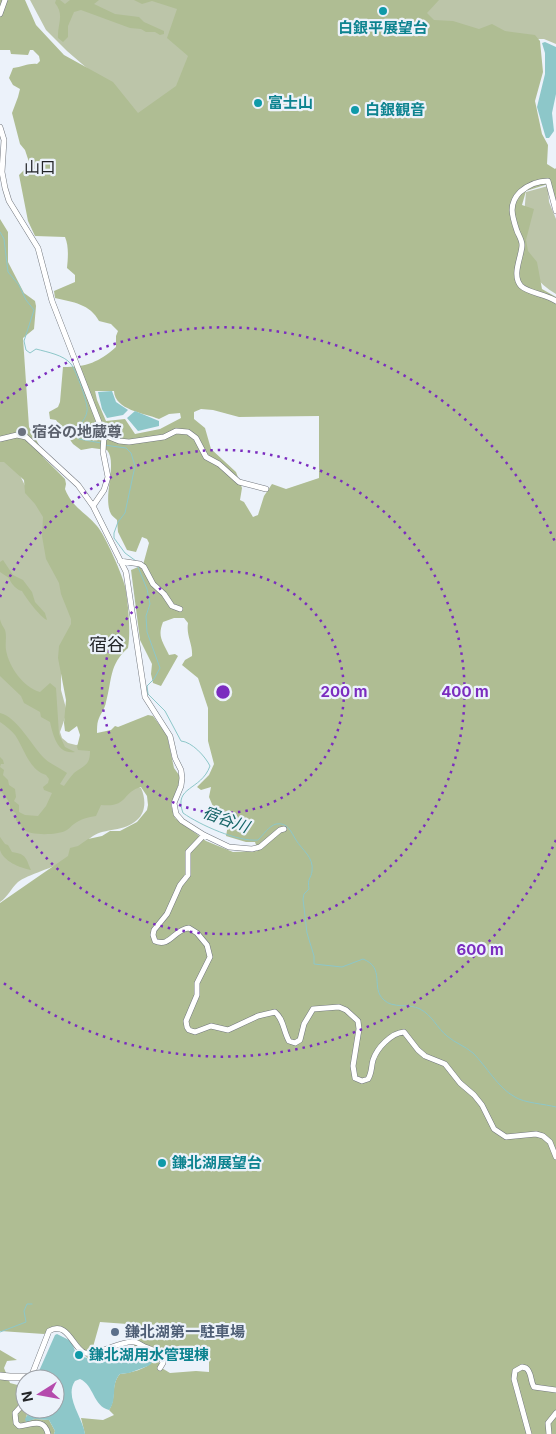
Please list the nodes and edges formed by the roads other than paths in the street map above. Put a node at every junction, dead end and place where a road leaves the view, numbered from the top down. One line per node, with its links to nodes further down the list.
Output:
1 (5, 0): 2 (street)
2 (0, 14)
3 (0, 127): 6 (street)
4 (556, 211): 5 (street)
5 (556, 301)
6 (104, 435): 8 (street); 9 (street)
7 (0, 439): 9 (street)
8 (266, 489)
9 (93, 506): 10 (street)
10 (120, 561): 11 (street); 13 (street)
11 (180, 609)
12 (284, 829): 13 (street)
13 (204, 835): 14 (street)
14 (556, 1157)
15 (160, 1368): 16 (street)
16 (35, 1369)
17 (0, 1376): 18 (main road)
18 (15, 1377)
19 (556, 1390): 23 (street)
20 (556, 1413): 24 (street)
21 (16, 1419): 22 (street)
22 (48, 1434)
23 (529, 1434)
24 (548, 1434)

